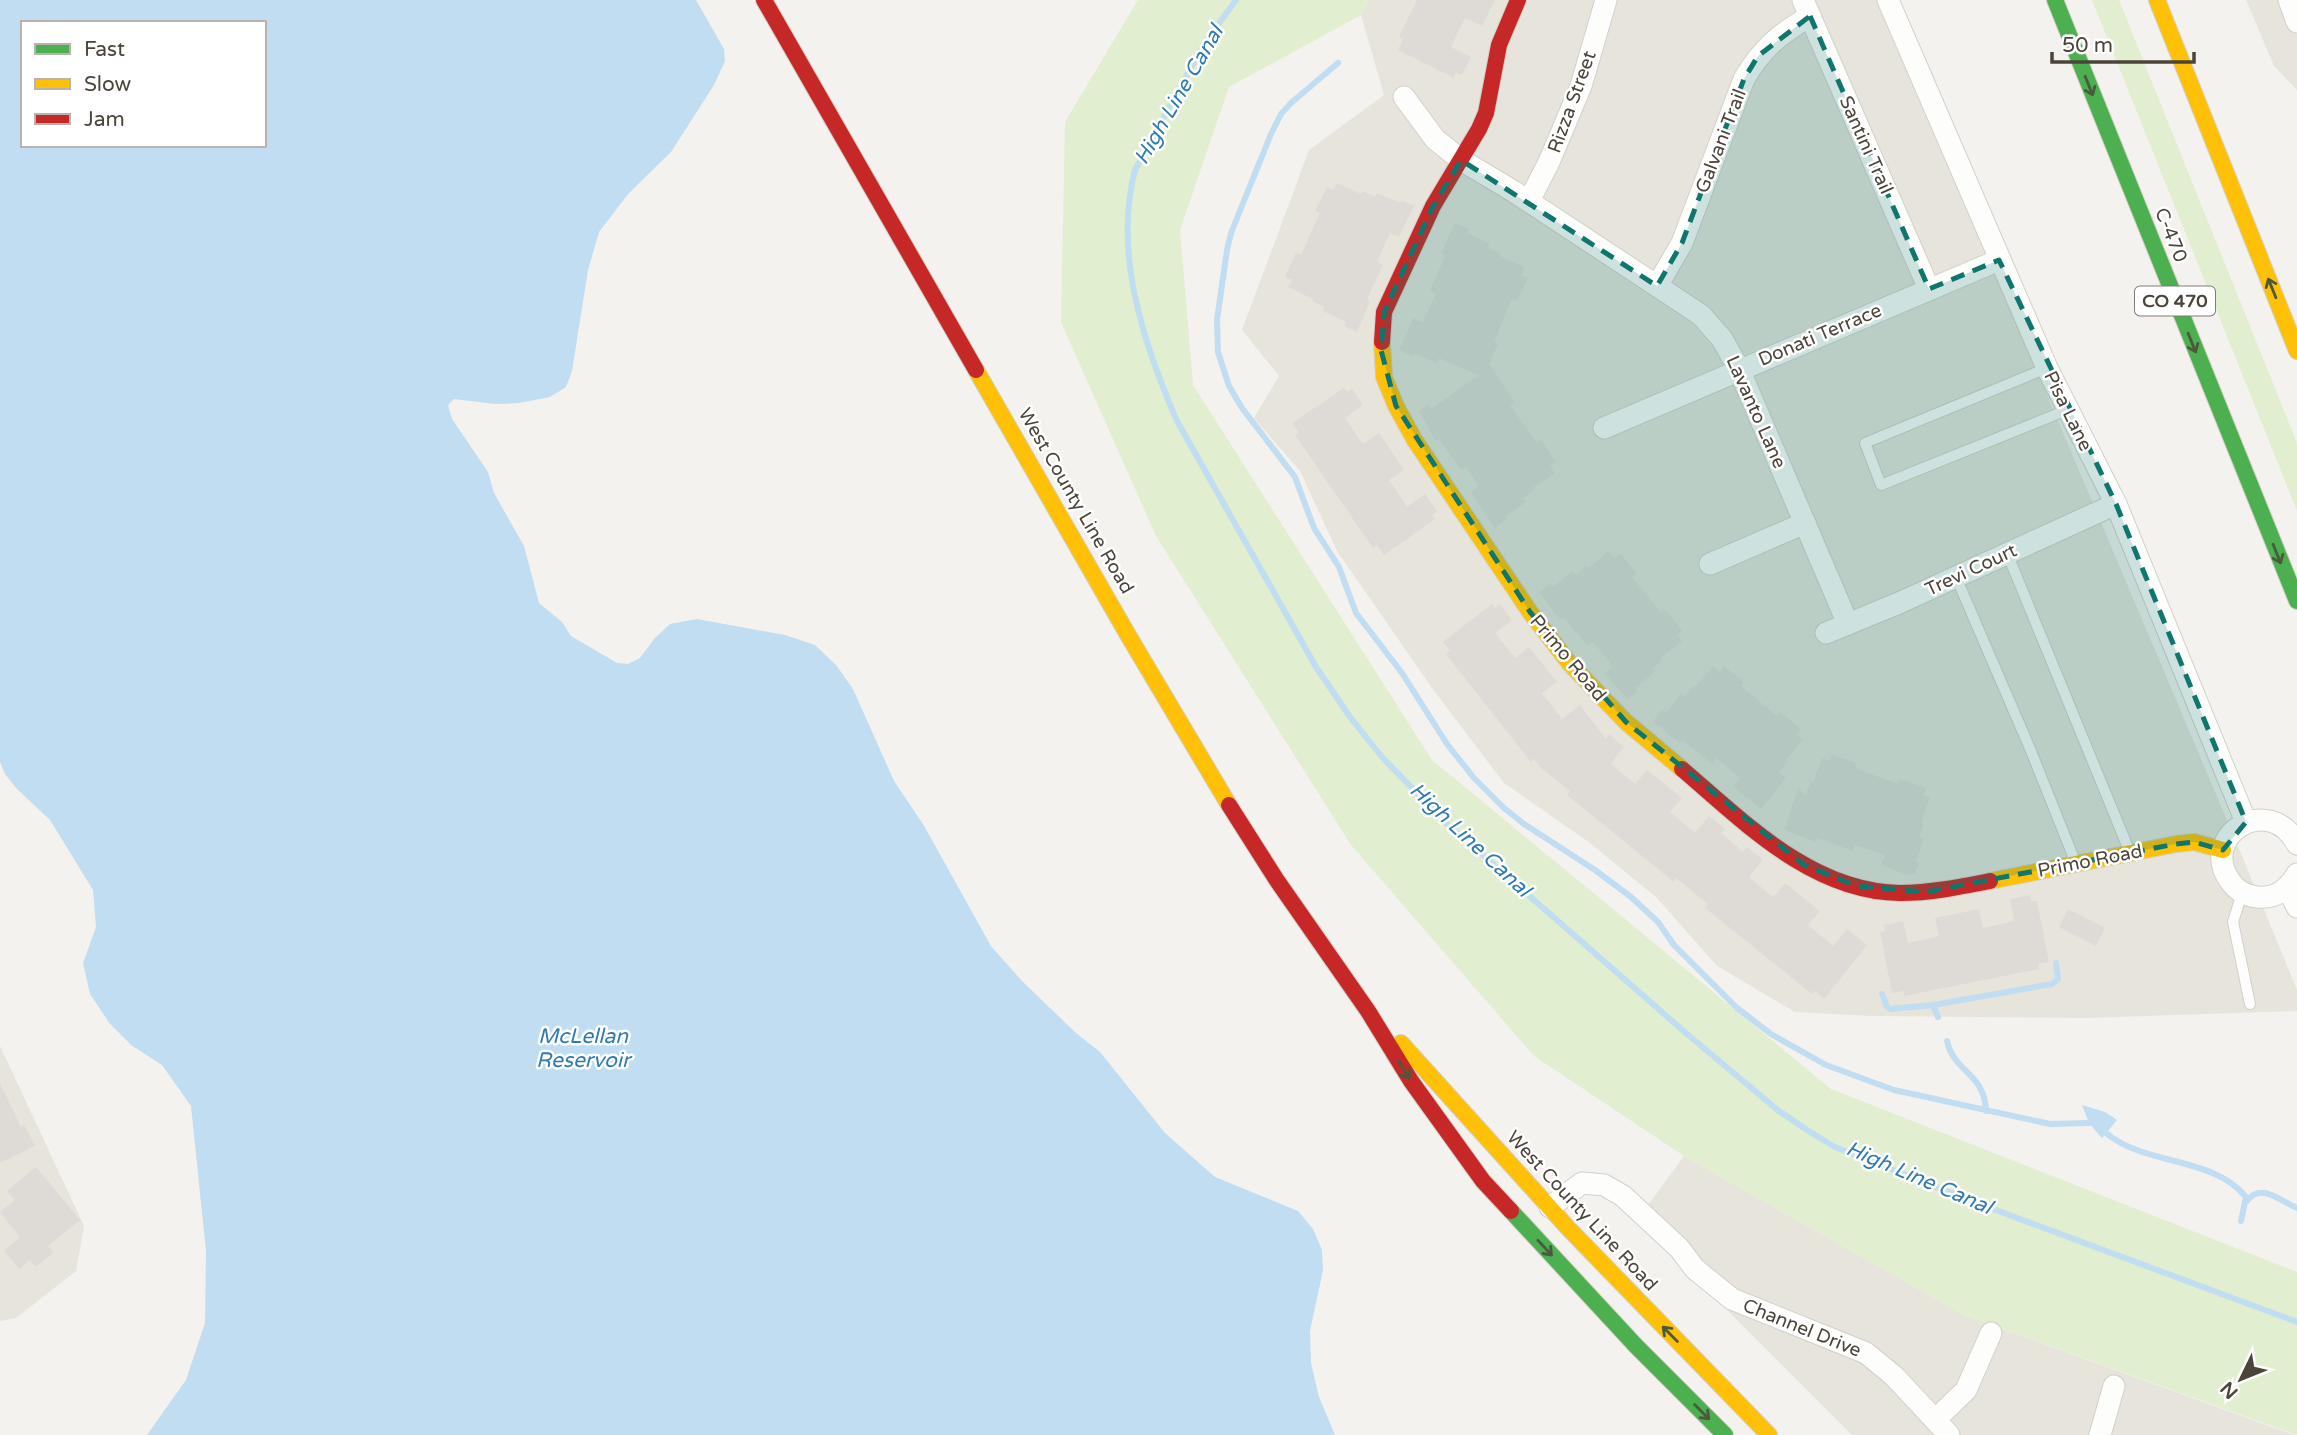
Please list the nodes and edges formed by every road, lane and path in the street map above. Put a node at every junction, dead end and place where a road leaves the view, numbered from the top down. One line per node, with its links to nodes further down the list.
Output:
1 (764, 0): 38 (main road, West County Line Road)
2 (1518, 0): 11 (main road, Primo Road)
3 (1606, 0): 12 (street, Rizza Street)
4 (1888, 0): 13 (street, Pisa Lane)
5 (2055, 0): 26 (main road, C-470 / CO 470, one-way to 26)
6 (2157, 0): 16 (main road, one-way to 6)
7 (2289, 0): 9 (street)
8 (1807, 8): 14 (street, Galvani Trail); 15 (street, Santini Trail)
9 (2297, 22)
10 (1404, 97): 11 (street, Lavanto Lane)
11 (1461, 160): 12 (street, Lavanto Lane); 33 (main road, Primo Road)
12 (1529, 201): 14 (street, Lavanto Lane)
13 (1999, 260): 15 (street, Donati Terrace); 17 (street, Pisa Lane)
14 (1657, 286): 18 (street, Lavanto Lane)
15 (1929, 289): 18 (street, Donati Terrace)
16 (2297, 351)
17 (2047, 368): 19 (street, Pisa Lane); 19 (lane)
18 (1739, 369): 20 (street, Donati Terrace); 22 (street, Lavanto Lane)
19 (2067, 410): 21 (street, Pisa Lane)
20 (1604, 428)
21 (2116, 504): 23 (street, Trevi Court); 29 (street, Pisa Lane)
22 (1805, 523): 24 (street); 27 (street, Lavanto Lane)
23 (2007, 553): 25 (street, Trevi Court); 32 (lane)
24 (1710, 564)
25 (1956, 577): 27 (street, Trevi Court); 33 (lane)
26 (2297, 601)
27 (1848, 624): 28 (street, Trevi Court)
28 (1826, 633)
29 (2246, 822): 30 (street); 31 (street)
30 (2297, 844)
31 (2222, 850): 32 (main road, Primo Road); 35 (street)
32 (2130, 853): 33 (main road, Primo Road)
33 (2077, 863)
34 (2292, 881): 35 (street); 36 (street)
35 (2242, 893): 37 (lane)
36 (2297, 907)
37 (2250, 1004)
38 (1368, 1011): 39 (main road, West County Line Road); 43 (main road, West County Line Road, one-way to 43)
39 (1550, 1207): 42 (street, Channel Drive); 44 (main road, West County Line Road, one-way to 39)
40 (1991, 1333): 42 (street)
41 (2115, 1386): 45 (street)
42 (1942, 1427)
43 (1725, 1435)
44 (1769, 1435)
45 (2100, 1435)

